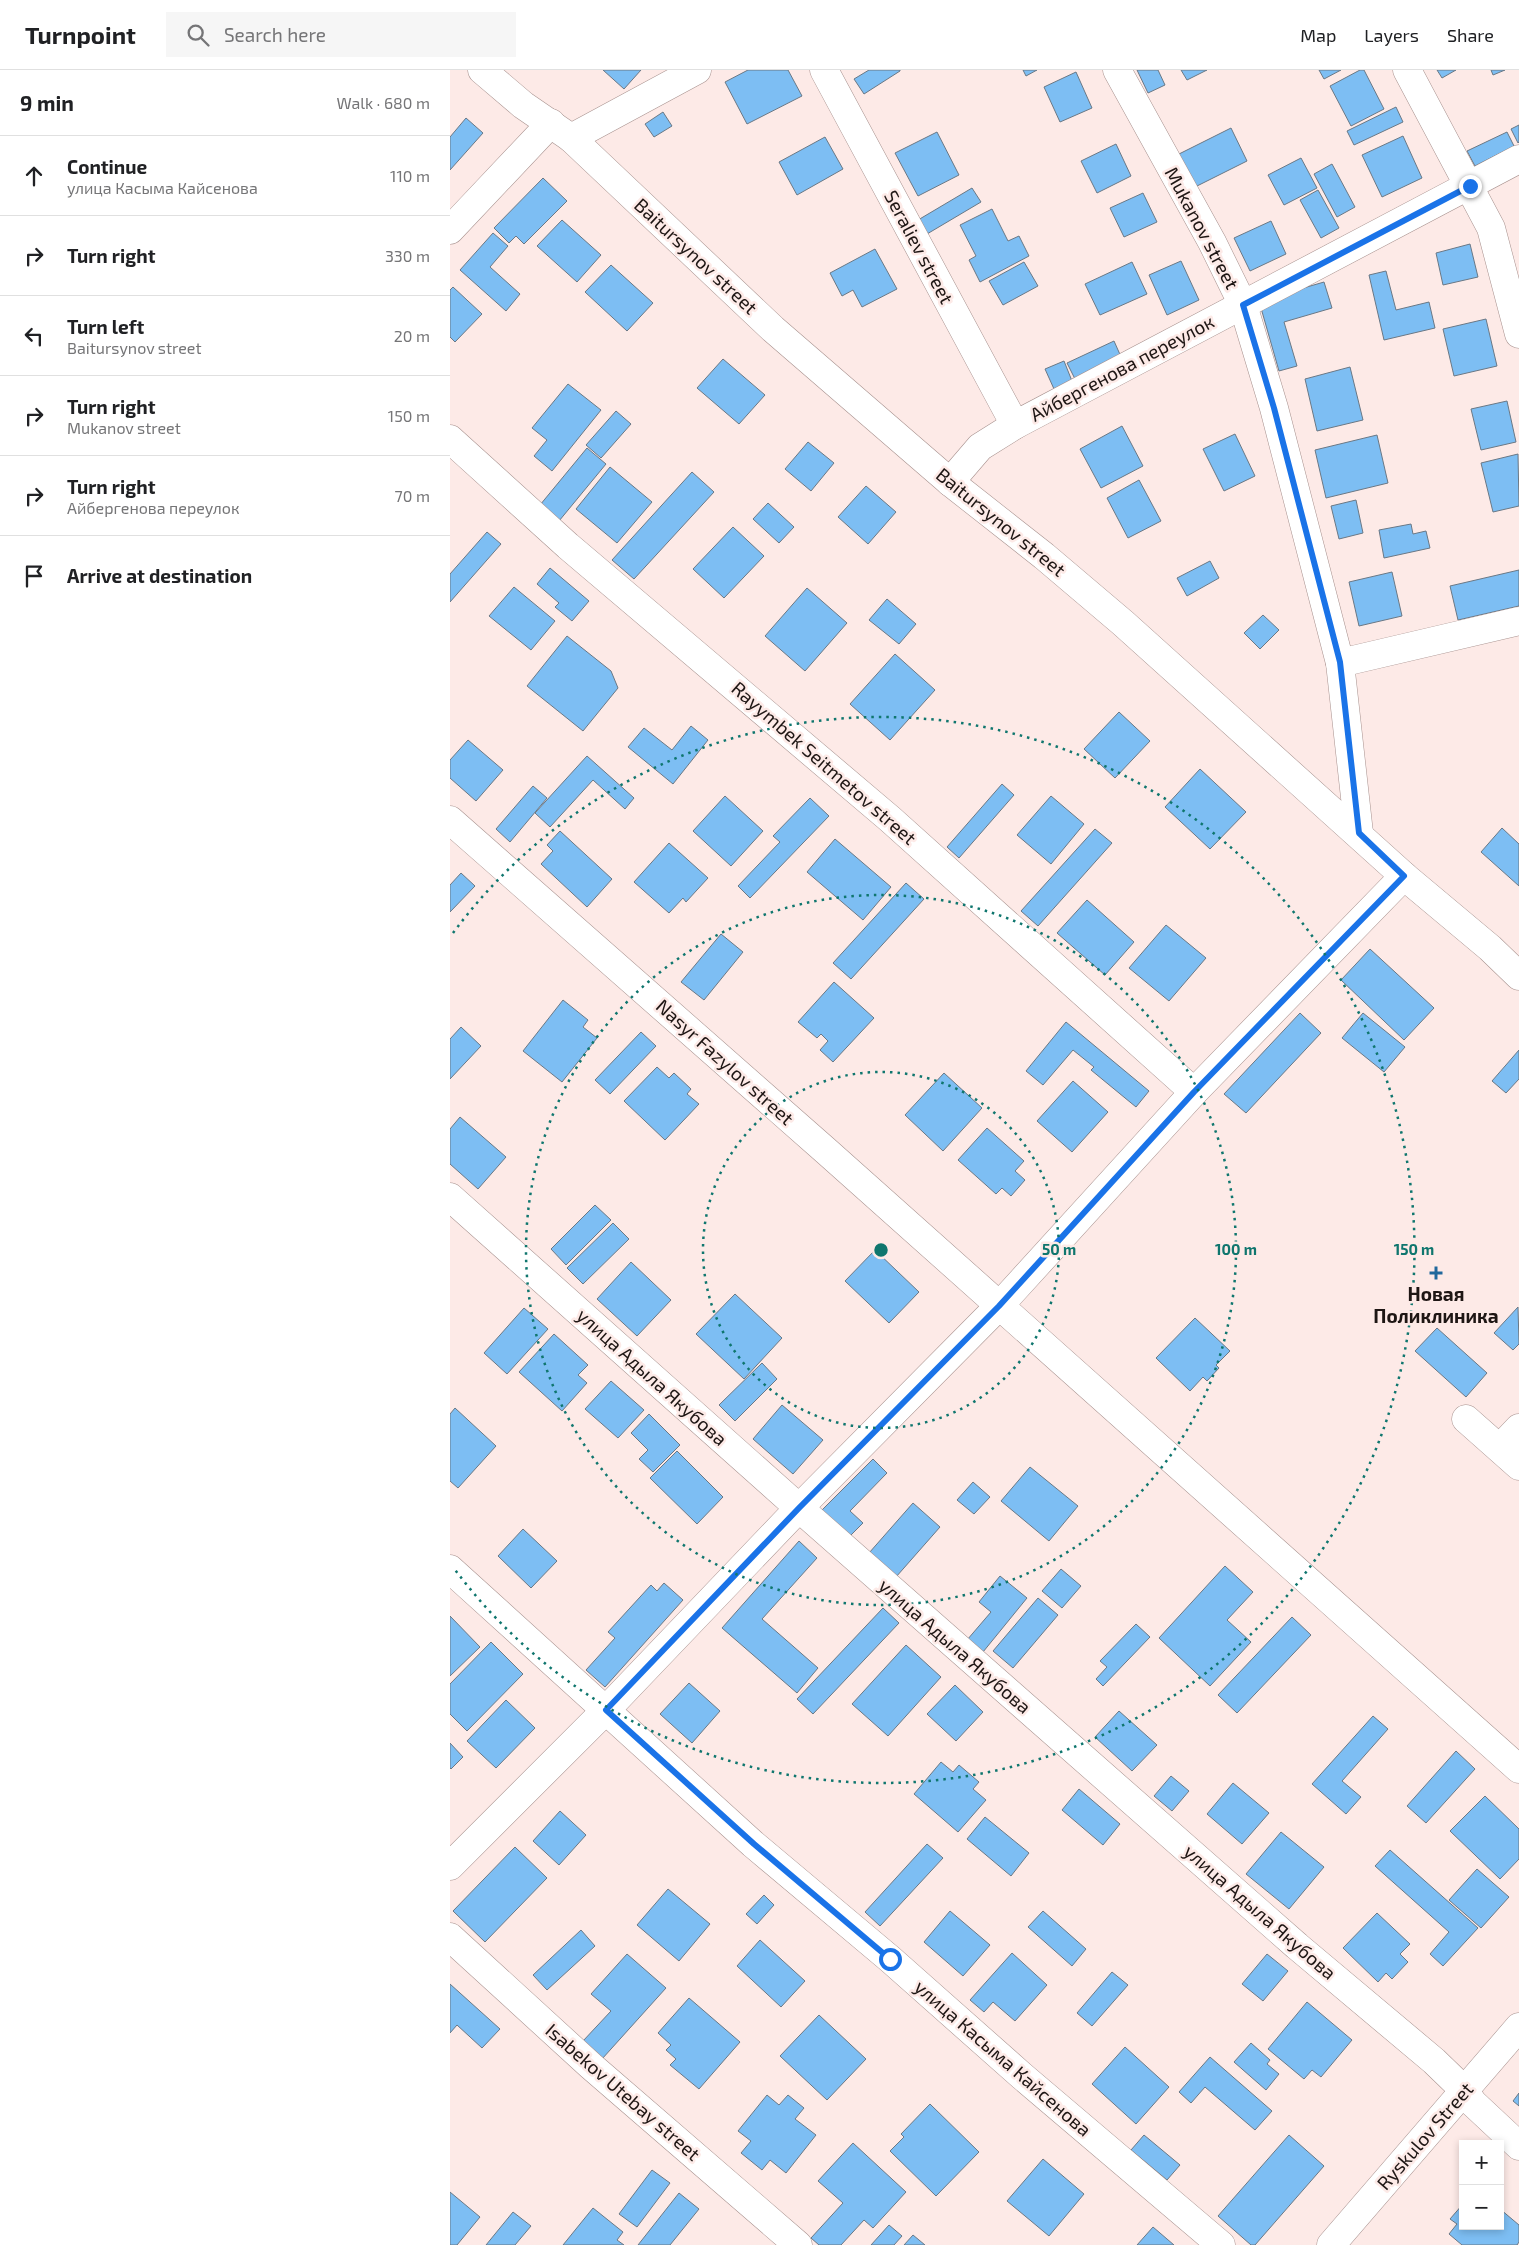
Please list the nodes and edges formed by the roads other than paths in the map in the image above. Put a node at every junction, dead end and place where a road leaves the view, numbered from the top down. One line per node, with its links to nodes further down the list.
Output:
1 (482, 70): 6 (street, Baitursynov street)
2 (697, 70): 6 (street)
3 (824, 70): 12 (street, Seraliev street)
4 (1117, 70): 10 (street, Mukanov street)
5 (1407, 70): 8 (street)
6 (561, 130): 9 (street); 14 (street, Baitursynov street)
7 (1519, 159): 8 (street, Айбергенова переулок)
8 (1470, 186): 10 (street, Айбергенова переулок); 11 (street)
9 (450, 230)
10 (1243, 305): 12 (street, Айбергенова переулок); 16 (street, Mukanov street)
11 (1519, 334)
12 (1015, 425): 14 (street, Айбергенова переулок)
13 (450, 438): 21 (street, Rayymbek Seitmetov street)
14 (950, 482): 18 (street, Baitursynov street)
15 (1519, 621): 16 (street)
16 (1340, 662): 18 (street, Mukanov street)
17 (450, 820): 23 (street, Nasyr Fazylov street)
18 (1359, 833): 19 (street, Baitursynov street)
19 (1404, 876): 20 (street, Baitursynov street); 21 (street)
20 (1519, 976)
21 (1194, 1092): 23 (street)
22 (450, 1197): 27 (street, улица Адыла Якубова)
23 (999, 1306): 27 (street); 30 (street, Nasyr Fazylov street)
24 (1466, 1419): 26 (street)
25 (1519, 1428): 26 (street)
26 (1510, 1457)
27 (799, 1508): 29 (street); 34 (street, улица Адыла Якубова)
28 (450, 1569): 29 (street, улица Касыма Кайсенова)
29 (606, 1710): 31 (street); 37 (street, улица Касыма Кайсенова)
30 (1519, 1769)
31 (450, 1866)
32 (450, 1937): 36 (street, Isabekov Utebay street)
33 (1519, 2027): 34 (street, Ryskulov Street)
34 (1464, 2090): 35 (street, улица Адыла Якубова); 38 (street, Ryskulov Street)
35 (1519, 2146)
36 (798, 2245)
37 (1222, 2245)
38 (1331, 2245)

